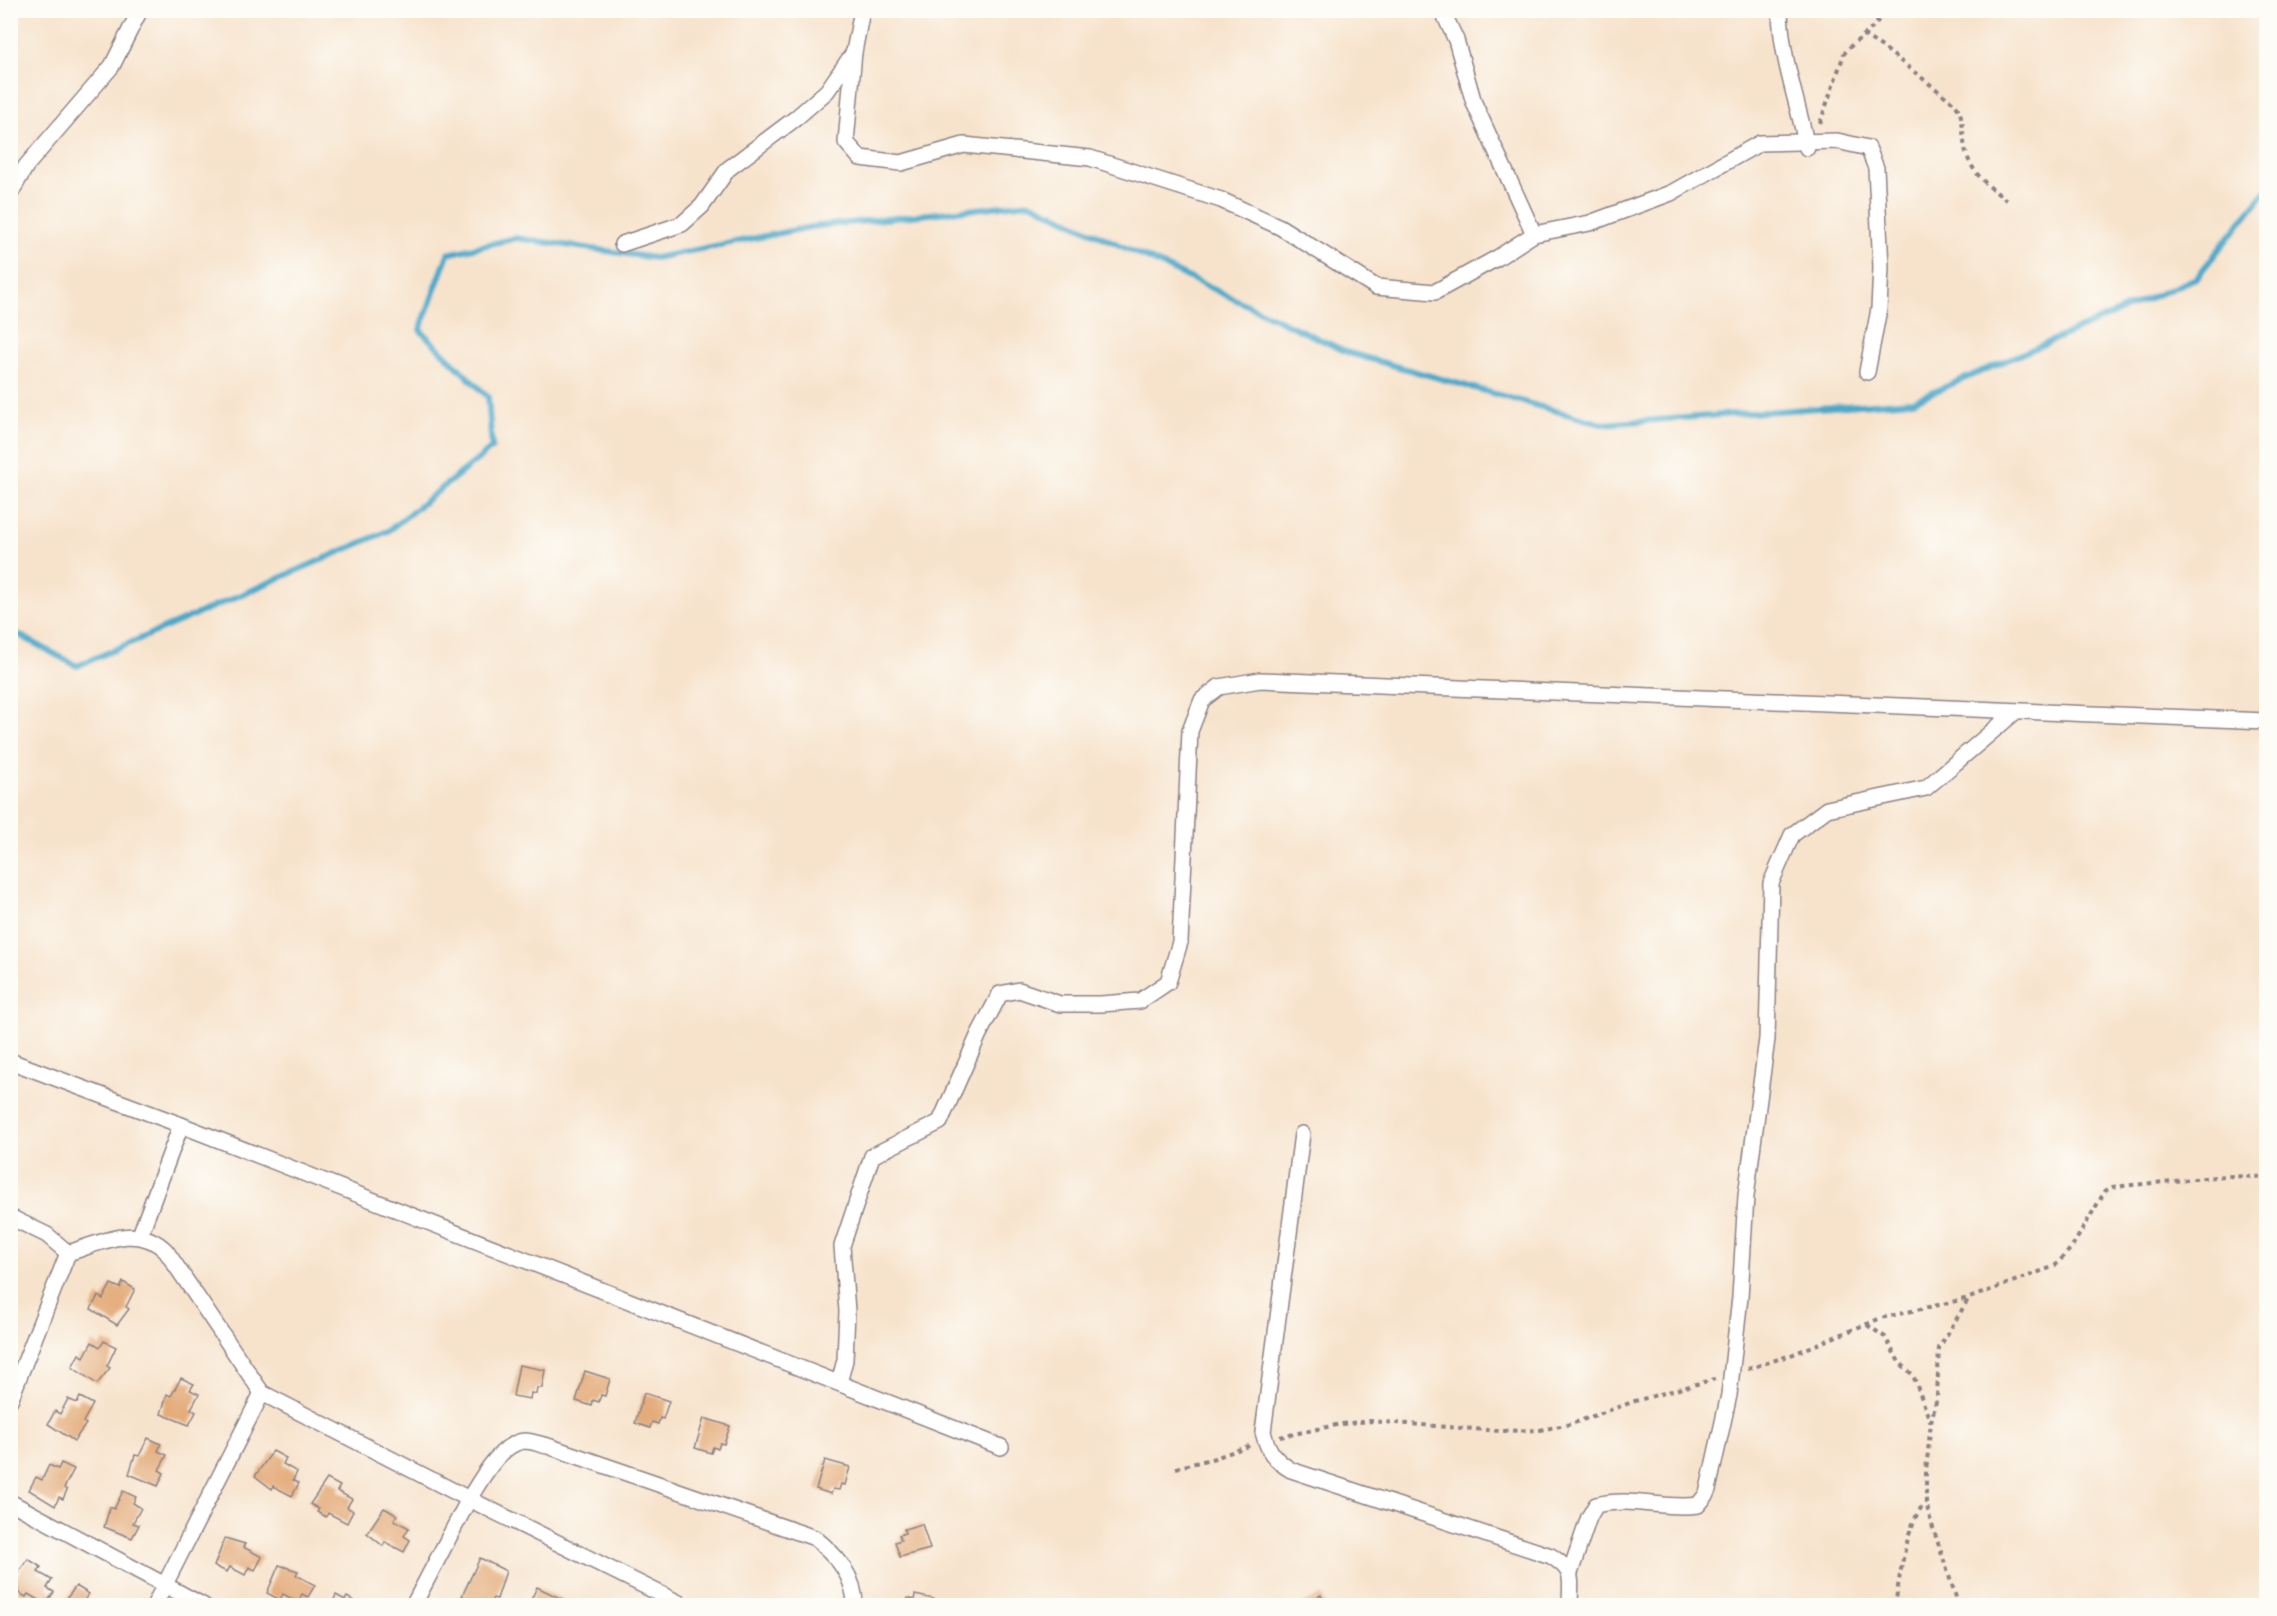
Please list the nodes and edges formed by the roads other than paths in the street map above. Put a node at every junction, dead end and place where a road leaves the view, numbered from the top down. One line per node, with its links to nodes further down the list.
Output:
1 (140, 10): 7 (street)
2 (862, 10): 5 (street)
3 (1442, 10): 8 (street)
4 (1780, 10): 6 (street)
5 (854, 52): 8 (street); 9 (street)
6 (1806, 146): 8 (street); 10 (street)
7 (10, 194)
8 (1534, 234)
9 (622, 244)
10 (1867, 372)
11 (2015, 712): 12 (street); 19 (street); 25 (street)
12 (2266, 721)
13 (10, 1061): 14 (street)
14 (181, 1125): 17 (street); 19 (street)
15 (1302, 1134): 25 (street)
16 (10, 1217): 18 (street)
17 (140, 1235): 18 (street); 20 (street)
18 (68, 1253): 21 (street)
19 (839, 1383): 22 (street)
20 (262, 1393): 23 (street); 26 (street)
21 (10, 1400)
22 (1001, 1447)
23 (469, 1499): 29 (street); 30 (street); 31 (street)
24 (10, 1502): 26 (street)
25 (1570, 1573): 32 (street)
26 (164, 1585): 27 (street); 28 (street)
27 (154, 1605)
28 (204, 1605)
29 (413, 1605)
30 (685, 1605)
31 (855, 1605)
32 (1570, 1605)

